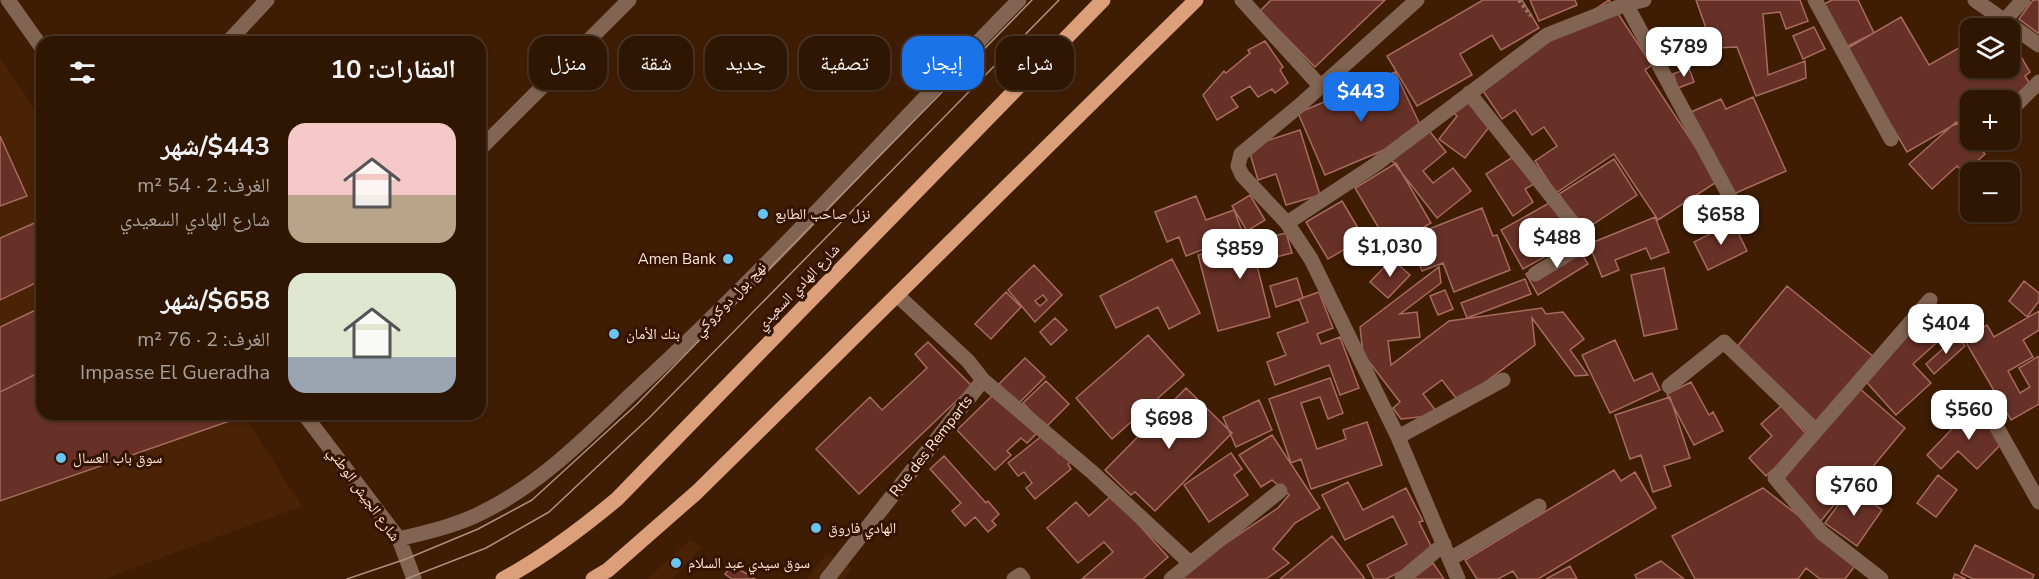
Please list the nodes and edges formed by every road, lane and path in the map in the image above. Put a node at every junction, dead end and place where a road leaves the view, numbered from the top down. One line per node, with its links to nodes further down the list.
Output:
1 (9, 0): 18 (street)
2 (267, 0): 17 (street)
3 (629, 0): 25 (street)
4 (1019, 0): 41 (street, نهج بول دوكروكي)
5 (1103, 0): 45 (main road, شارع الهادي السعيدي)
6 (1196, 0): 29 (main road)
7 (1242, 0): 21 (street)
8 (1417, 0): 21 (street)
9 (1644, 0): 13 (street)
10 (1815, 0): 24 (street)
11 (1975, 0): 14 (street)
12 (2023, 0): 15 (street)
13 (1626, 4): 22 (street); 26 (street)
14 (2000, 18)
15 (2007, 18)
16 (2020, 32): 19 (street)
17 (234, 36)
18 (36, 39)
19 (2039, 45)
20 (2039, 82): 23 (street)
21 (1321, 87): 27 (street)
22 (1469, 93): 27 (street); 28 (street)
23 (2020, 101)
24 (1891, 139)
25 (486, 143)
26 (1738, 212)
27 (1287, 223): 37 (street)
28 (1535, 274)
29 (897, 295): 31 (street, Rue des Remparts); 46 (main road)
30 (1930, 300): 36 (street)
31 (984, 380): 43 (street); 47 (street, Rue des Remparts)
32 (1503, 380): 37 (street)
33 (1669, 386): 36 (street)
34 (309, 420): 41 (street, شارع الجيش الوطني)
35 (1995, 424): 39 (street)
36 (1816, 431): 53 (street)
37 (1398, 437): 42 (street)
38 (1280, 490): 43 (street)
39 (2039, 502)
40 (1539, 506): 42 (street)
41 (399, 539): 44 (street, شارع الجيش الوطني)
42 (1447, 551): 51 (street); 52 (street)
43 (1189, 562): 50 (street)
44 (414, 579)
45 (503, 579)
46 (594, 579)
47 (827, 579)
48 (1014, 579): 49 (street)
49 (1023, 579)
50 (1171, 579)
51 (1402, 579)
52 (1458, 579)
53 (1881, 579)

